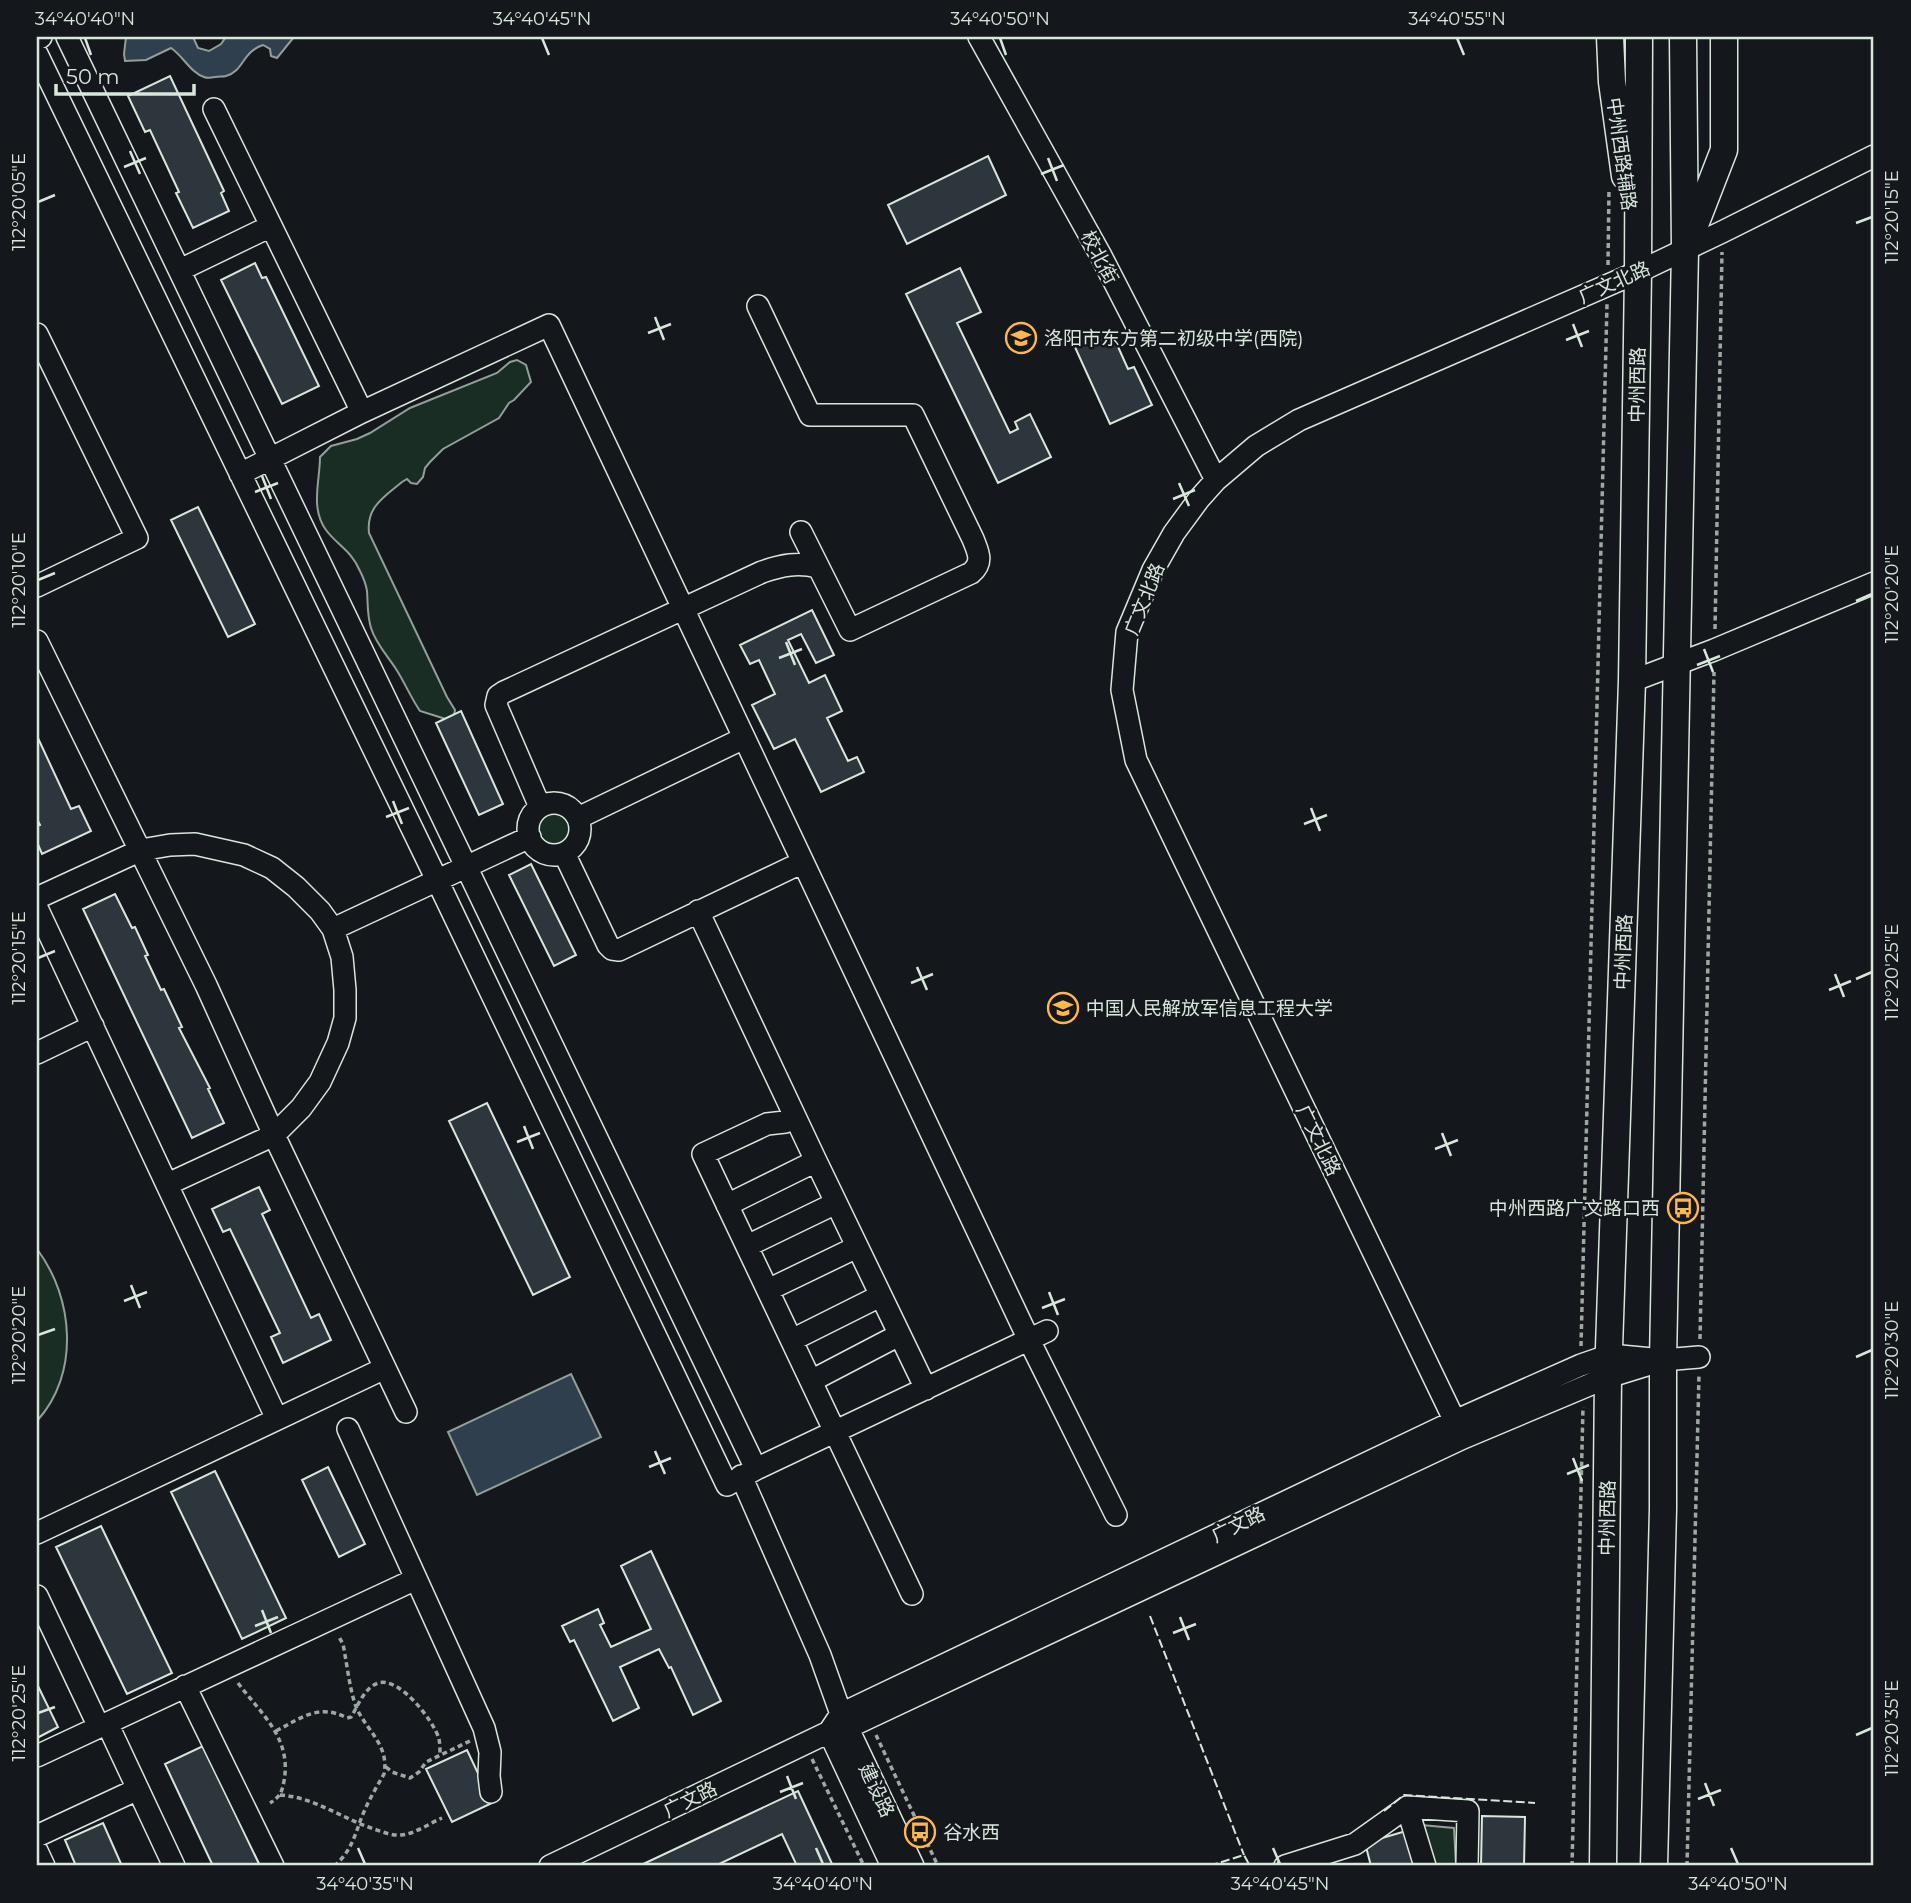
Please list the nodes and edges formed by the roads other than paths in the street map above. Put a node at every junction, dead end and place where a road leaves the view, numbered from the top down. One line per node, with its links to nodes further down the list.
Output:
1 (67, 37): 12 (street)
2 (979, 37): 19 (street, 校北街)
3 (1610, 37): 13 (main road, 中州西路辅路)
4 (1639, 37): 13 (main road, 中州西路)
5 (1684, 37): 11 (main road)
6 (1724, 37): 11 (main road)
7 (37, 54): 18 (street)
8 (214, 109): 10 (street)
9 (1874, 156): 11 (street, 广文北路)
10 (271, 226): 12 (street); 16 (street)
11 (1685, 250): 13 (street, 广文北路); 26 (main road)
12 (180, 271): 17 (street)
13 (1638, 272): 19 (street, 广文北路); 27 (main road, 中州西路)
14 (758, 306): 21 (street)
15 (37, 334): 23 (street)
16 (362, 412): 17 (street); 24 (street)
17 (271, 458): 18 (street); 35 (street)
18 (240, 474): 36 (street)
19 (1216, 480): 65 (street, 广文北路)
20 (801, 532): 21 (street)
21 (818, 567): 24 (street)
22 (1874, 583): 26 (street)
23 (37, 586)
24 (684, 608): 28 (street); 29 (street)
25 (37, 641): 32 (street)
26 (1678, 663): 27 (street); 57 (main road)
27 (1632, 681): 58 (main road, 中州西路)
28 (744, 738): 30 (street); 34 (street)
29 (540, 807): 30 (street); 31 (street)
30 (578, 818): 33 (street)
31 (530, 838): 33 (street); 35 (street)
32 (141, 850): 37 (street); 40 (street); 44 (street)
33 (564, 853): 39 (street)
34 (803, 862): 39 (street); 54 (street)
35 (467, 866): 36 (street); 67 (street)
36 (437, 880): 40 (street); 67 (street)
37 (37, 898)
38 (37, 908): 41 (street)
39 (698, 911): 43 (street)
40 (333, 929): 44 (street)
41 (93, 1026): 42 (street); 46 (street)
42 (37, 1053)
43 (795, 1118): 45 (street); 48 (street)
44 (274, 1135): 46 (street); 59 (street)
45 (816, 1161): 47 (street); 48 (street)
46 (168, 1184): 63 (street)
47 (836, 1203): 49 (street); 50 (street)
48 (727, 1205): 49 (street)
49 (747, 1246): 51 (street)
50 (857, 1247): 51 (street); 52 (street)
51 (768, 1290): 55 (street)
52 (880, 1296): 53 (street); 55 (street)
53 (899, 1335): 60 (street); 61 (street)
54 (1038, 1335): 61 (street); 68 (street)
55 (792, 1340): 60 (street)
56 (1699, 1357): 57 (street, 广文路)
57 (1663, 1360): 58 (street, 广文路); 93 (main road)
58 (1609, 1366): 65 (street, 广文路); 65 (street, 广文路); 92 (main road, 中州西路)
59 (385, 1368): 62 (street); 63 (street)
60 (811, 1381): 66 (street)
61 (926, 1389): 66 (street)
62 (406, 1412)
63 (277, 1419): 69 (street)
64 (348, 1429): 70 (street)
65 (1459, 1429): 74 (street, 广文路); 74 (street, 广文路)
66 (835, 1432): 67 (street); 71 (street)
67 (749, 1473): 74 (street)
68 (1116, 1515)
69 (37, 1533)
70 (416, 1579): 73 (street); 78 (street)
71 (912, 1594)
72 (37, 1596): 75 (street)
73 (186, 1686): 75 (street); 85 (street)
74 (839, 1724): 86 (street, 广文路); 87 (street, 建设路); 88 (street, 建设路)
75 (103, 1725): 76 (street); 77 (street)
76 (37, 1756)
77 (138, 1789): 80 (street); 84 (street)
78 (491, 1792)
79 (1407, 1807): 82 (street); 90 (street); 91 (street)
80 (37, 1836)
81 (37, 1851): 83 (street)
82 (1337, 1858): 89 (street)
83 (44, 1866)
84 (174, 1866)
85 (273, 1866)
86 (550, 1866)
87 (892, 1866)
88 (913, 1866)
89 (1285, 1866)
90 (1425, 1866)
91 (1467, 1866)
92 (1603, 1866)
93 (1654, 1866)

